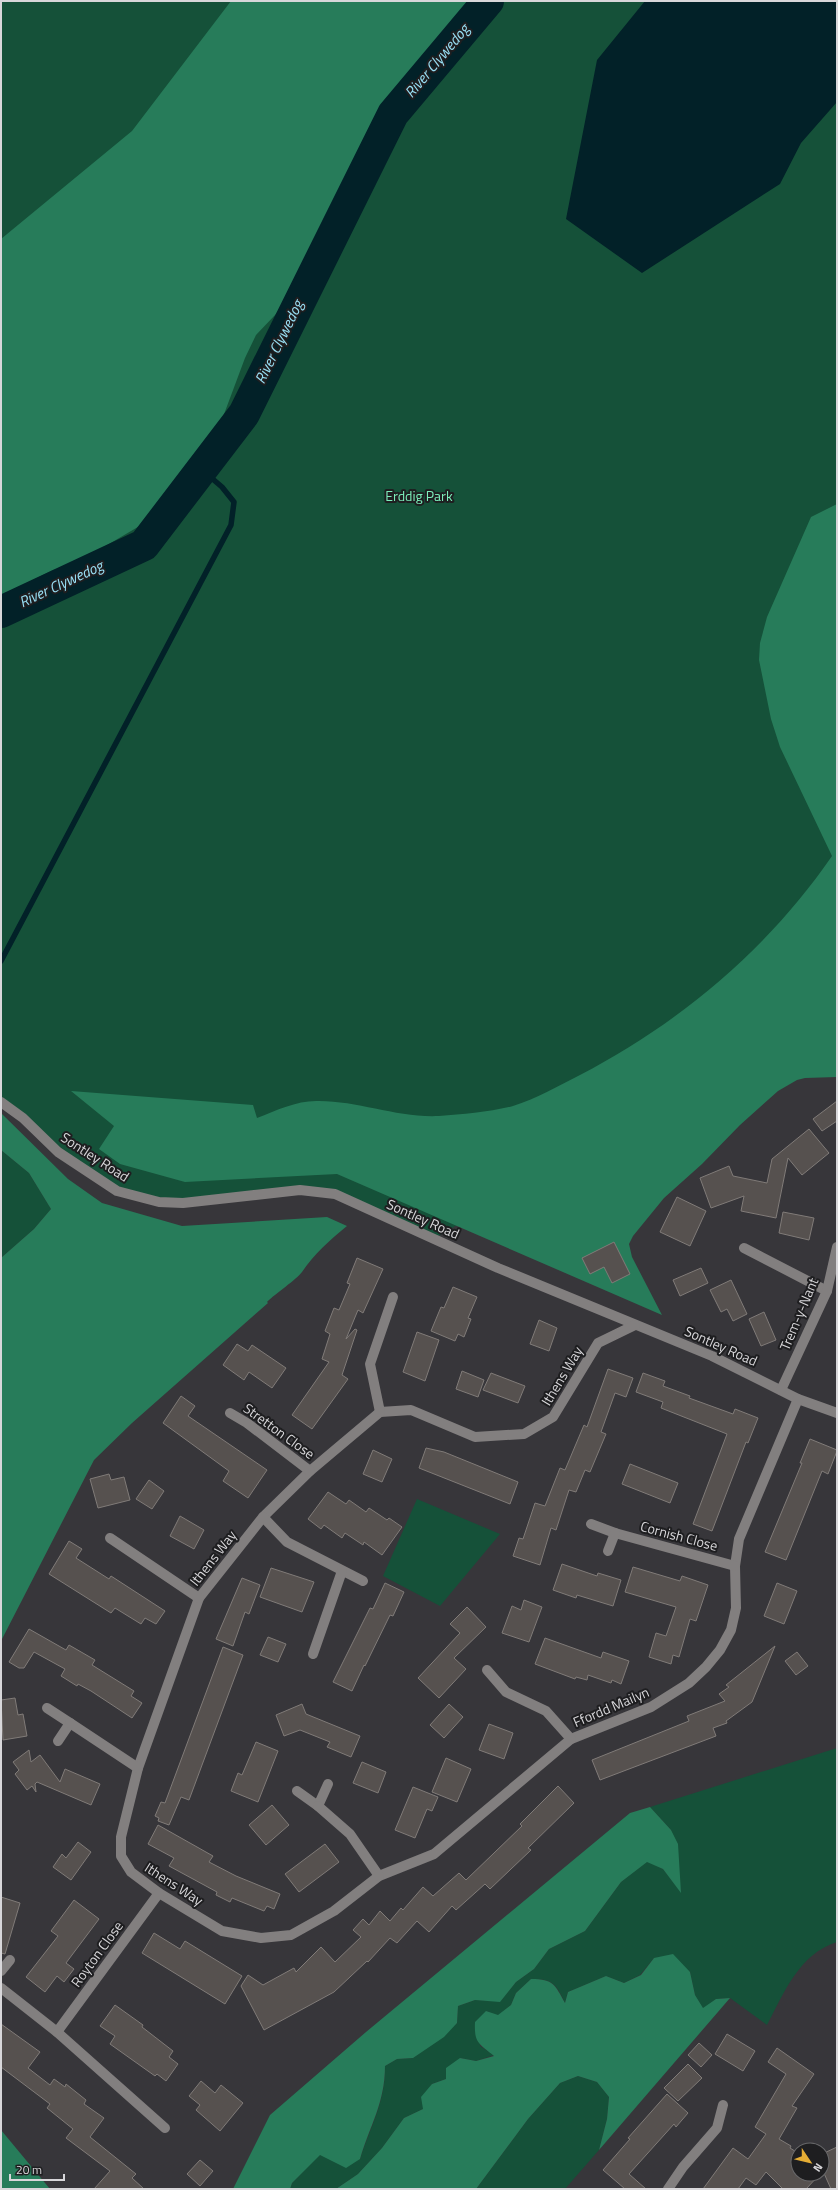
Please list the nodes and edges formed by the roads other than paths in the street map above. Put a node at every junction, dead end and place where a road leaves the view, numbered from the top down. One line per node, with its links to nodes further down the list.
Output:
1 (1, 1102): 6 (street, Sontley Road)
2 (837, 1247): 4 (street, Trem-y-Nant)
3 (744, 1248): 4 (street)
4 (827, 1291): 7 (street, Trem-y-Nant)
5 (393, 1297): 9 (street)
6 (635, 1325): 7 (street, Sontley Road); 9 (street, Ithens Way)
7 (781, 1390): 8 (street, Sontley Road)
8 (798, 1399): 11 (street, Sontley Road); 18 (street, Ffordd Mailyn)
9 (380, 1412): 12 (street, Ithens Way)
10 (230, 1413): 12 (street, Stretton Close)
11 (837, 1413)
12 (310, 1471): 13 (street, Ithens Way)
13 (263, 1517): 19 (street); 21 (street, Ithens Way)
14 (591, 1524): 15 (street, Cornish Close)
15 (615, 1533): 17 (street); 18 (street, Cornish Close)
16 (110, 1538): 21 (street)
17 (608, 1551)
18 (735, 1566): 26 (street, Ffordd Mailyn)
19 (342, 1571): 20 (street); 22 (street)
20 (363, 1581)
21 (199, 1598): 28 (street, Ithens Way)
22 (313, 1654)
23 (487, 1670): 26 (street)
24 (47, 1708): 25 (street)
25 (70, 1723): 27 (street); 28 (street)
26 (571, 1739): 32 (street, Ffordd Mailyn)
27 (58, 1741)
28 (138, 1768): 33 (street, Ithens Way)
29 (328, 1784): 31 (street)
30 (297, 1791): 31 (street)
31 (318, 1806): 32 (street)
32 (378, 1876): 34 (street, Ffordd Mailyn)
33 (159, 1893): 34 (street, Ithens Way); 38 (street, Royton Close)
34 (334, 1911)
35 (10, 1960): 36 (street)
36 (1, 1971)
37 (1, 1988): 38 (street)
38 (57, 2032): 40 (street)
39 (723, 2105): 41 (street)
40 (165, 2128)
41 (668, 2189)

